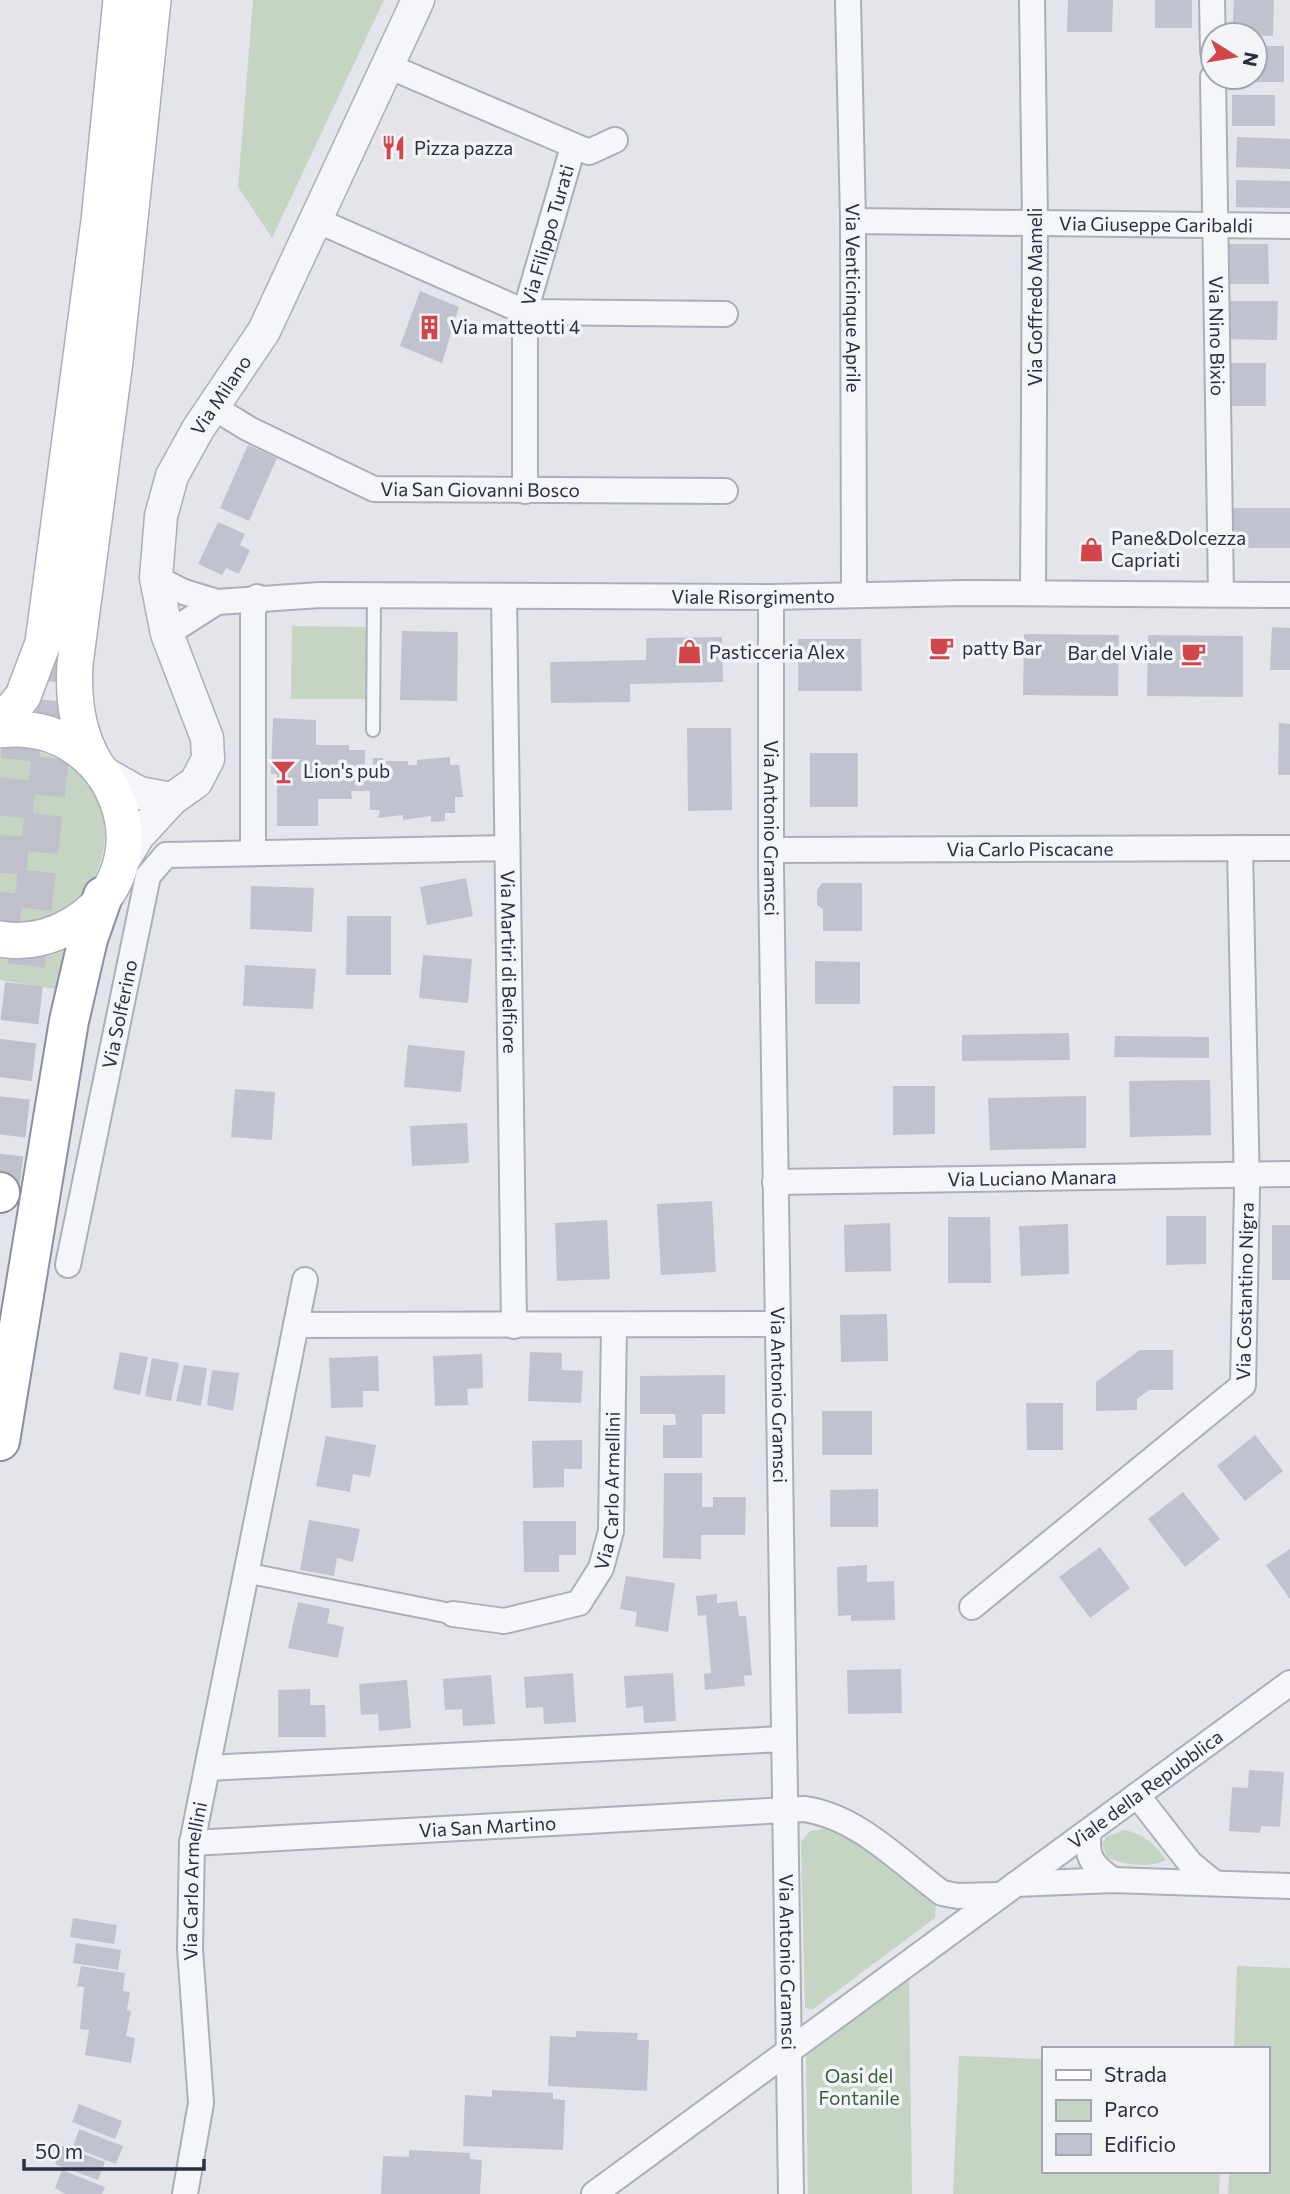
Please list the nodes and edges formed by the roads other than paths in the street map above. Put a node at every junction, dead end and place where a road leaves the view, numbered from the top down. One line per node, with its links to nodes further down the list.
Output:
1 (121, 0): 33 (main road)
2 (153, 0): 35 (main road)
3 (418, 0): 8 (street, Via Milano)
4 (848, 0): 13 (street, Via Venticinque Aprile)
5 (1032, 0): 14 (street, Via Goffredo Mameli)
6 (1212, 0): 7 (street)
7 (1212, 21)
8 (388, 66): 11 (street); 12 (street, Via Milano)
9 (1213, 91): 15 (street, Via Nino Bixio)
10 (615, 139): 11 (street)
11 (573, 147): 17 (street, Via Filippo Turati)
12 (316, 220): 17 (street); 19 (street, Via Milano)
13 (853, 221): 14 (street, Via Giuseppe Garibaldi); 26 (street, Via Venticinque Aprile)
14 (1035, 221): 15 (street, Via Giuseppe Garibaldi); 23 (street, Via Goffredo Mameli)
15 (1215, 226): 16 (street, Via Giuseppe Garibaldi); 24 (street, Via Nino Bixio)
16 (1290, 226)
17 (525, 312): 18 (street); 20 (street, Via Filippo Turati)
18 (725, 314)
19 (213, 407): 20 (street, Via San Giovanni Bosco); 22 (street, Via Milano)
20 (525, 491): 21 (street, Via San Giovanni Bosco)
21 (725, 491)
22 (156, 578): 31 (street, Viale Risorgimento); 32 (street, Via Milano)
23 (1033, 593): 24 (street, Viale Risorgimento); 26 (street, Viale Risorgimento)
24 (1221, 594): 27 (street, Viale Risorgimento)
25 (374, 595): 28 (street, Viale Risorgimento); 29 (street, Viale Risorgimento); 34 (lane)
26 (854, 595): 30 (street, Viale Risorgimento)
27 (1290, 595)
28 (504, 596): 30 (street, Viale Risorgimento); 37 (street, Via Martiri di Belfiore)
29 (257, 597): 31 (street, Viale Risorgimento); 41 (street)
30 (771, 597): 40 (street, Via Antonio Gramsci)
31 (217, 602): 32 (street, Viale Risorgimento)
32 (167, 634): 36 (street, Via Milano)
33 (0, 727): 35 (main road)
34 (373, 730)
35 (99, 767): 36 (street); 42 (main road)
36 (172, 799): 42 (street, Via Milano)
37 (507, 848): 41 (street, Via Solferino); 52 (street, Via Martiri di Belfiore)
38 (1240, 848): 39 (street, Via Carlo Piscacane); 40 (street, Via Carlo Piscacane); 45 (street, Via Costantino Nigra)
39 (1290, 848)
40 (771, 850): 46 (street, Via Antonio Gramsci)
41 (253, 853): 47 (street, Via Solferino)
42 (110, 883): 43 (main road); 53 (highway)
43 (0, 939)
44 (1290, 1174): 45 (street, Via Luciano Manara)
45 (1247, 1176): 46 (street, Via Luciano Manara); 55 (street, Via Costantino Nigra)
46 (775, 1182): 49 (street, Via Antonio Gramsci)
47 (68, 1265)
48 (305, 1280): 50 (street, Via Carlo Armellini)
49 (778, 1324): 51 (street); 58 (street, Via Antonio Gramsci)
50 (296, 1325): 52 (street); 54 (street, Via Carlo Armellini)
51 (614, 1325): 52 (street); 56 (street, Via Carlo Armellini)
52 (514, 1326)
53 (0, 1441)
54 (247, 1573): 56 (street, Via Carlo Armellini); 59 (street, Via Carlo Armellini)
55 (972, 1607)
56 (453, 1614)
57 (1290, 1684): 60 (street, Viale della Repubblica)
58 (784, 1739): 59 (street); 61 (street, Via Antonio Gramsci)
59 (208, 1768): 63 (street, Via Carlo Armellini)
60 (1138, 1795): 62 (street, Viale della Repubblica); 65 (street)
61 (784, 1810): 63 (street, Via San Martino); 68 (street); 70 (street, Via Antonio Gramsci)
62 (1089, 1831): 64 (street); 67 (street, Viale della Repubblica)
63 (192, 1843): 71 (street, Via Carlo Armellini)
64 (1113, 1880): 65 (street); 67 (street)
65 (1213, 1882): 66 (street)
66 (1290, 1886)
67 (1008, 1890): 68 (street); 69 (street, Viale della Repubblica)
68 (942, 1893): 69 (street)
69 (947, 1934): 70 (street, Viale della Repubblica)
70 (789, 2050): 72 (street, Viale della Repubblica); 73 (street, Via Antonio Gramsci)
71 (185, 2194)
72 (594, 2194)
73 (790, 2194)

